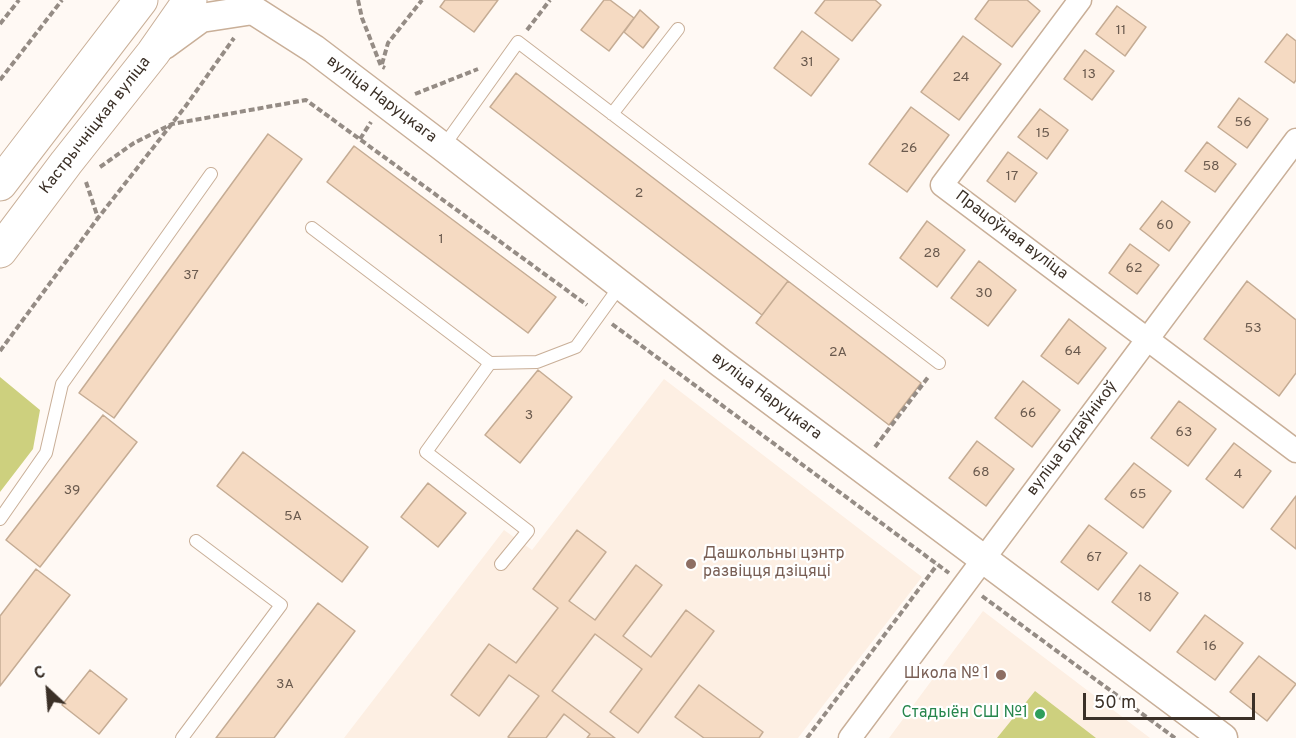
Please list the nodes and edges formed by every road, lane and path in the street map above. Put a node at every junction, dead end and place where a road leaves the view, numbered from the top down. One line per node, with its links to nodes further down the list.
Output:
1 (19, 0): 10 (path)
2 (62, 0): 17 (path)
3 (141, 0): 28 (main road)
4 (190, 0): 13 (main road, Кастрычніцкая вуліца)
5 (358, 0): 15 (path)
6 (422, 0): 15 (path)
7 (550, 0): 12 (path)
8 (1080, 0): 34 (street, Працоўная вуліца)
9 (261, 5): 13 (street); 19 (street, вуліца Наруцкага); 21 (path)
10 (0, 24)
11 (678, 29): 20 (lane)
12 (518, 42): 14 (lane); 20 (lane)
13 (153, 52): 31 (main road, Кастрычніцкая вуліца)
14 (508, 57): 18 (path); 24 (lane)
15 (381, 66): 16 (path); 19 (path)
16 (390, 73)
17 (0, 80)
18 (414, 94)
19 (383, 103): 22 (path); 24 (street, вуліца Наруцкага)
20 (612, 114): 37 (lane)
21 (172, 124): 22 (path); 25 (path); 29 (path)
22 (360, 139): 33 (path)
23 (1296, 140): 34 (street, вуліца Будаўнікоў)
24 (443, 147): 32 (street, вуліца Наруцкага)
25 (93, 172)
26 (211, 174): 40 (lane)
27 (85, 178): 29 (path)
28 (0, 184)
29 (98, 218): 35 (path)
30 (312, 228): 36 (lane)
31 (0, 251)
32 (620, 286): 33 (lane); 39 (street, вуліца Наруцкага)
33 (599, 315): 36 (lane); 44 (path)
34 (1148, 339): 38 (street); 42 (street, вуліца Будаўнікоў)
35 (0, 351)
36 (490, 363): 43 (lane)
37 (939, 363): 39 (path)
38 (1296, 451)
39 (860, 467): 42 (street, вуліца Наруцкага)
40 (0, 519)
41 (196, 541): 46 (lane)
42 (984, 559): 45 (street, вуліца Будаўнікоў); 50 (street, вуліца Наруцкага)
43 (501, 564)
44 (937, 565): 45 (path); 47 (path)
45 (966, 584): 48 (street, вуліца Будаўнікоў); 49 (path)
46 (182, 738)
47 (807, 738)
48 (850, 738)
49 (1175, 738)
50 (1223, 738)

